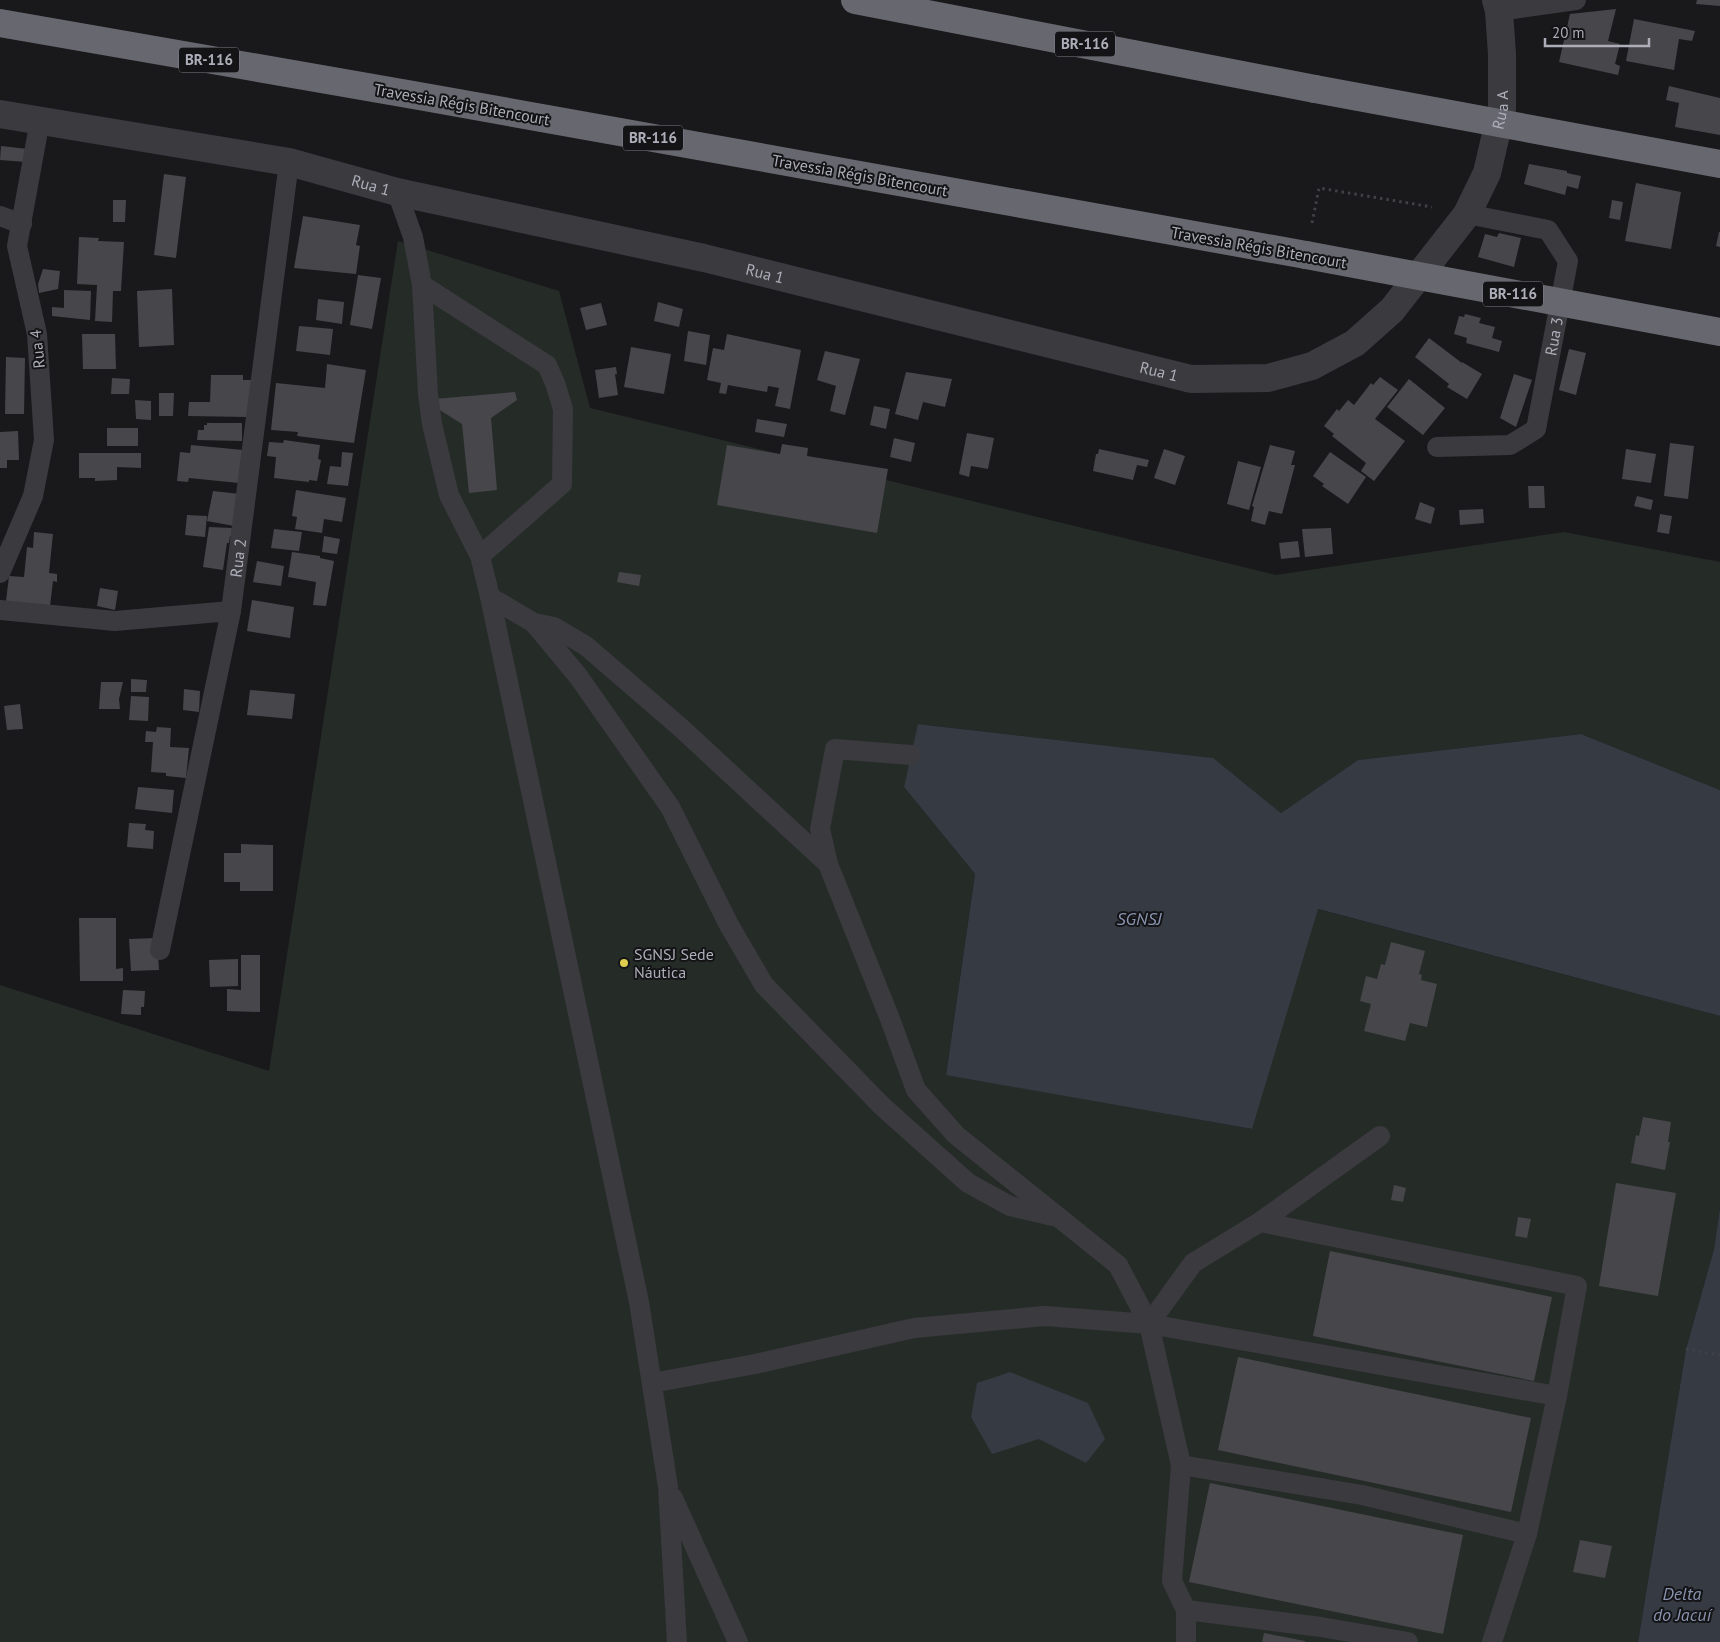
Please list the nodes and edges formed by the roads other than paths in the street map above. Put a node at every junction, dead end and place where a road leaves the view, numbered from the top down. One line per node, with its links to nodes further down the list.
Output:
1 (855, 0): 8 (highway, BR-116, bridge)
2 (1576, 0): 3 (lane)
3 (1497, 5): 10 (street, Rua A)
4 (0, 23): 14 (highway, Travessia Régis Bitencourt / BR-116, bridge)
5 (0, 115): 6 (street, Rua 1)
6 (40, 120): 7 (street, Rua 1); 12 (lane, Rua 4)
7 (289, 162): 9 (street, Rua 1); 20 (lane, Rua 2)
8 (1720, 164)
9 (396, 192): 10 (street, Rua 1); 13 (lane)
10 (1467, 214): 15 (lane, Rua 3)
11 (0, 216): 12 (lane)
12 (22, 224): 17 (lane, Rua 4)
13 (422, 285): 16 (lane); 16 (lane)
14 (1720, 332)
15 (1437, 447)
16 (480, 556): 18 (lane)
17 (0, 573)
18 (490, 597): 21 (lane); 29 (lane)
19 (0, 610): 20 (lane)
20 (231, 611): 24 (lane, Rua 2)
21 (534, 623): 23 (lane); 26 (lane)
22 (911, 755): 23 (lane)
23 (828, 864): 26 (lane)
24 (160, 950)
25 (1380, 1136): 27 (lane)
26 (1058, 1216): 28 (lane)
27 (1260, 1222): 28 (lane); 30 (lane)
28 (1149, 1324): 29 (lane); 30 (lane); 31 (lane)
29 (652, 1383): 32 (lane)
30 (1557, 1396): 33 (lane)
31 (1180, 1465): 33 (lane); 34 (lane)
32 (668, 1487): 35 (lane); 36 (lane)
33 (1527, 1534): 39 (lane)
34 (1186, 1610): 37 (lane); 38 (lane)
35 (677, 1642)
36 (738, 1642)
37 (1186, 1642)
38 (1408, 1642)
39 (1492, 1642)

